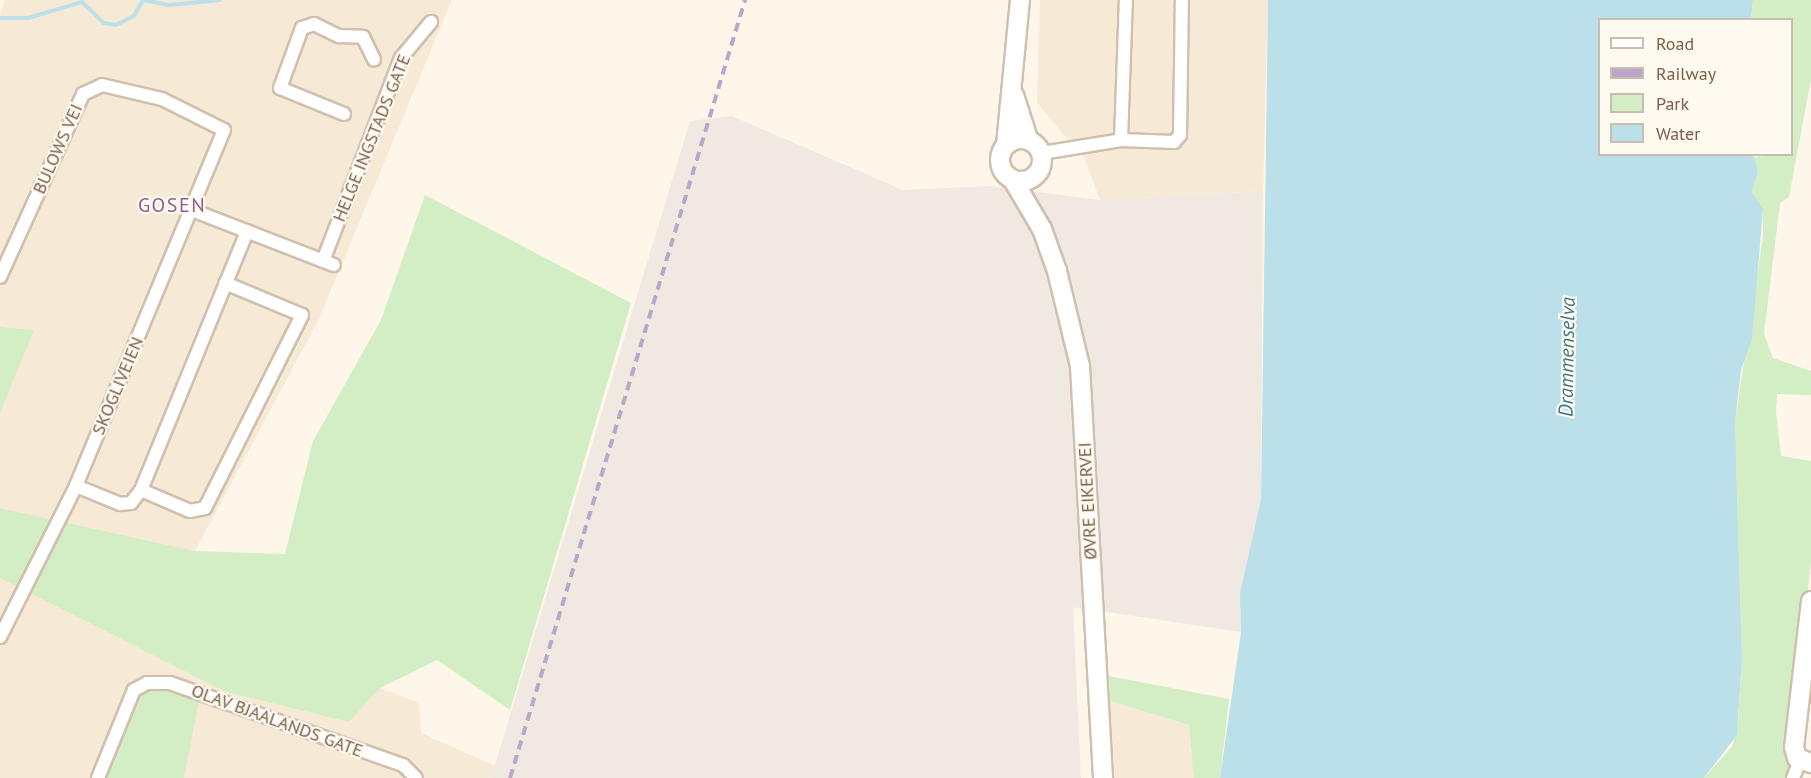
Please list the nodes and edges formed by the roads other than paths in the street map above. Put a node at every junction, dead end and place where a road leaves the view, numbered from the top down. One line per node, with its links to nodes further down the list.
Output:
1 (1020, 0): 6 (main road)
2 (1126, 0): 10 (street)
3 (1182, 0): 10 (street)
4 (431, 22): 17 (street, HELGE INGSTADS GATE)
5 (374, 60): 7 (street, HELGE INGSTADS GATE)
6 (1013, 93): 9 (main road); 11 (main road)
7 (344, 114)
8 (224, 130): 15 (street, SKOGLIVEIEN); 18 (street, BULOWS VEI)
9 (1028, 139): 11 (main road); 12 (main road)
10 (1121, 140): 12 (street)
11 (1006, 145): 14 (main road)
12 (1042, 153): 13 (main road)
13 (1038, 174): 14 (main road); 16 (main road, ØVRE EIKERVEI)
14 (1013, 180): 16 (main road, ØVRE EIKERVEI)
15 (192, 210): 17 (street); 20 (street, SKOGLIVEIEN)
16 (1042, 229): 27 (main road, ØVRE EIKERVEI)
17 (247, 231): 19 (street)
18 (0, 277)
19 (225, 283): 21 (street); 21 (street)
20 (76, 486): 21 (street); 23 (street, SKOGLIVEIEN)
21 (141, 490)
22 (1811, 601): 24 (main road)
23 (0, 637)
24 (1801, 768)
25 (98, 778): 26 (street, OLAV BJAALANDS GATE)
26 (416, 778)
27 (1103, 778)

